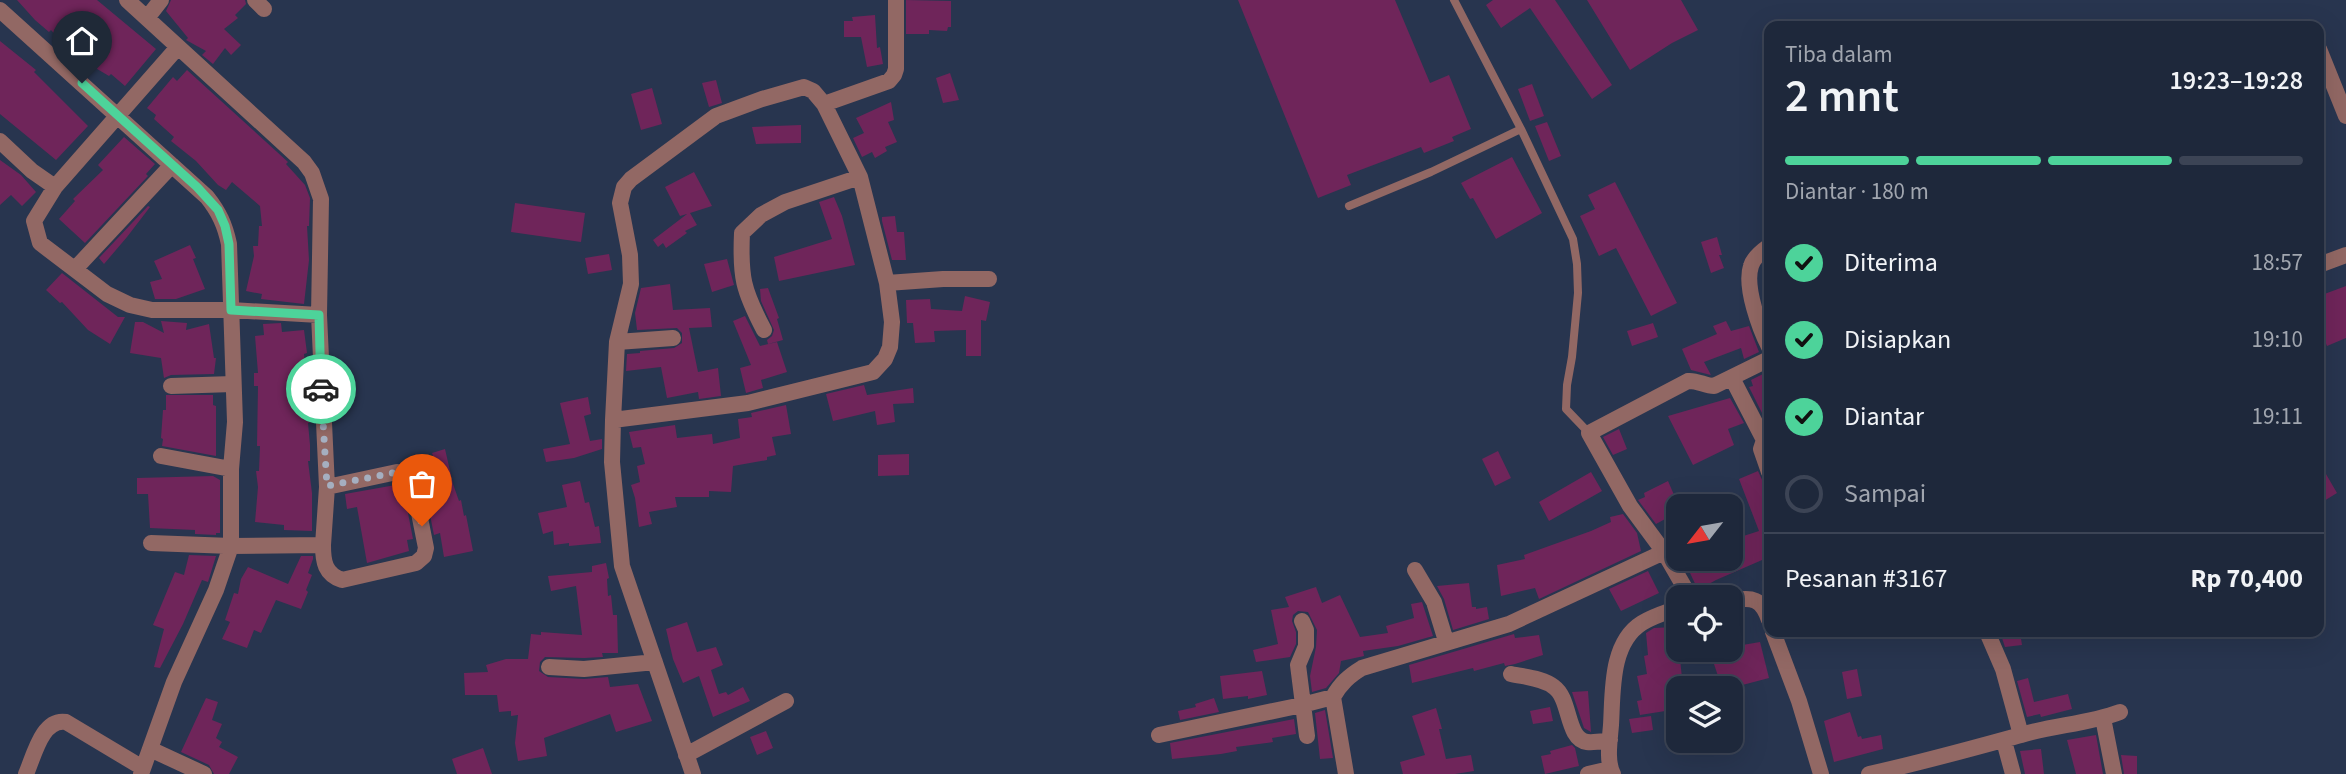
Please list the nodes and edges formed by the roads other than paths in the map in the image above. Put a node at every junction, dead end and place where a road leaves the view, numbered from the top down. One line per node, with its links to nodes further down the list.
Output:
1 (127, 0): 6 (street)
2 (161, 0): 6 (street)
3 (896, 0): 11 (street)
4 (1454, 0): 14 (lane)
5 (0, 9): 12 (street)
6 (147, 18): 7 (street)
7 (178, 47): 12 (street); 27 (street)
8 (2324, 62): 9 (street)
9 (2335, 91): 10 (street); 13 (street)
10 (2324, 94)
11 (824, 104): 17 (street); 31 (street)
12 (117, 116): 16 (street); 18 (street)
13 (2346, 116)
14 (1521, 129): 19 (lane); 37 (lane)
15 (0, 141): 18 (street)
16 (172, 165): 23 (street); 26 (street)
17 (860, 177): 25 (street); 28 (street)
18 (55, 187): 23 (street)
19 (1349, 206)
20 (1764, 250): 29 (street)
21 (2346, 255): 22 (street)
22 (2324, 263)
23 (75, 269): 26 (street)
24 (989, 279): 25 (street)
25 (887, 283): 36 (street)
26 (231, 310): 27 (street); 34 (street)
27 (319, 315): 43 (street)
28 (764, 330)
29 (1764, 336)
30 (673, 338): 31 (street)
31 (617, 342): 36 (street)
32 (1764, 362): 33 (street)
33 (1732, 378): 37 (street); 38 (street)
34 (233, 384): 35 (street); 42 (street)
35 (171, 386)
36 (613, 420): 57 (street)
37 (1589, 433): 47 (street)
38 (1764, 434)
39 (1764, 443): 41 (street)
40 (161, 456): 42 (street)
41 (1764, 462)
42 (231, 468): 46 (street)
43 (327, 486): 45 (street); 45 (street)
44 (151, 543): 46 (street)
45 (323, 545): 46 (street)
46 (231, 546): 70 (street)
47 (1664, 552): 49 (street); 56 (street)
48 (1415, 570): 56 (street)
49 (1683, 585)
50 (1743, 598): 51 (street)
51 (1764, 606)
52 (1666, 613): 68 (street)
53 (1302, 621): 62 (street)
54 (1775, 637): 79 (street)
55 (1989, 637): 66 (street)
56 (1446, 641): 60 (street)
57 (655, 662): 58 (street); 71 (street)
58 (549, 667)
59 (1511, 674): 68 (street)
60 (1333, 697): 62 (street); 77 (street)
61 (786, 701): 71 (street)
62 (1302, 705): 65 (street); 67 (street)
63 (2120, 712): 64 (street)
64 (2103, 718): 66 (street); 82 (street)
65 (1159, 735)
66 (2021, 735): 69 (street)
67 (1307, 736)
68 (1610, 740): 73 (street)
69 (2004, 741): 80 (street); 81 (street)
70 (150, 749): 72 (street); 75 (street)
71 (686, 755): 76 (street)
72 (142, 771): 74 (street)
73 (1611, 771): 78 (street)
74 (26, 774)
75 (204, 774)
76 (693, 774)
77 (1346, 774)
78 (1588, 774)
79 (1821, 774)
80 (1869, 774)
81 (2014, 774)
82 (2114, 774)

